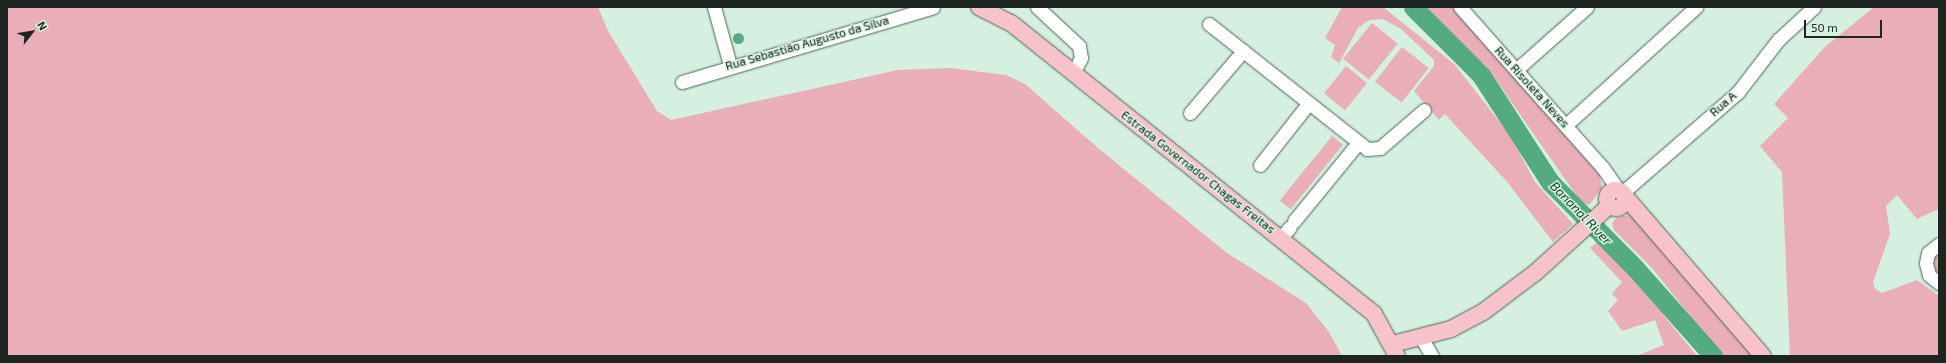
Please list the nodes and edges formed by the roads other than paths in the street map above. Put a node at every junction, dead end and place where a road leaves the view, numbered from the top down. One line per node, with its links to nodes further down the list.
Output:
1 (714, 7): 11 (street)
2 (933, 7): 11 (street, Rua Sebastião Augusto da Silva)
3 (979, 7): 13 (main road, Estrada Governador Chagas Freitas)
4 (1037, 7): 13 (street)
5 (1587, 7): 12 (street)
6 (1696, 7): 18 (street)
7 (1814, 7): 21 (street, Rua A)
8 (1463, 8): 12 (street, Rua Risoleta Neves)
9 (1209, 24): 10 (street)
10 (1243, 51): 15 (street); 17 (street)
11 (730, 65): 14 (street, Rua Sebastião Augusto da Silva)
12 (1516, 70): 18 (street, Rua Risoleta Neves)
13 (1073, 73): 22 (main road, Estrada Governador Chagas Freitas)
14 (682, 82)
15 (1308, 104): 19 (street); 20 (street)
16 (1424, 110): 19 (street)
17 (1190, 112)
18 (1566, 125): 21 (street, Rua Risoleta Neves)
19 (1358, 144): 22 (street)
20 (1260, 165)
21 (1616, 199): 25 (main road); 28 (main road, Rua Risoleta Neves)
22 (1288, 229): 26 (main road, Estrada Governador Chagas Freitas)
23 (1939, 244): 24 (street)
24 (1939, 283)
25 (1422, 339): 26 (main road); 27 (street)
26 (1395, 350)
27 (1432, 356)
28 (1763, 356)

